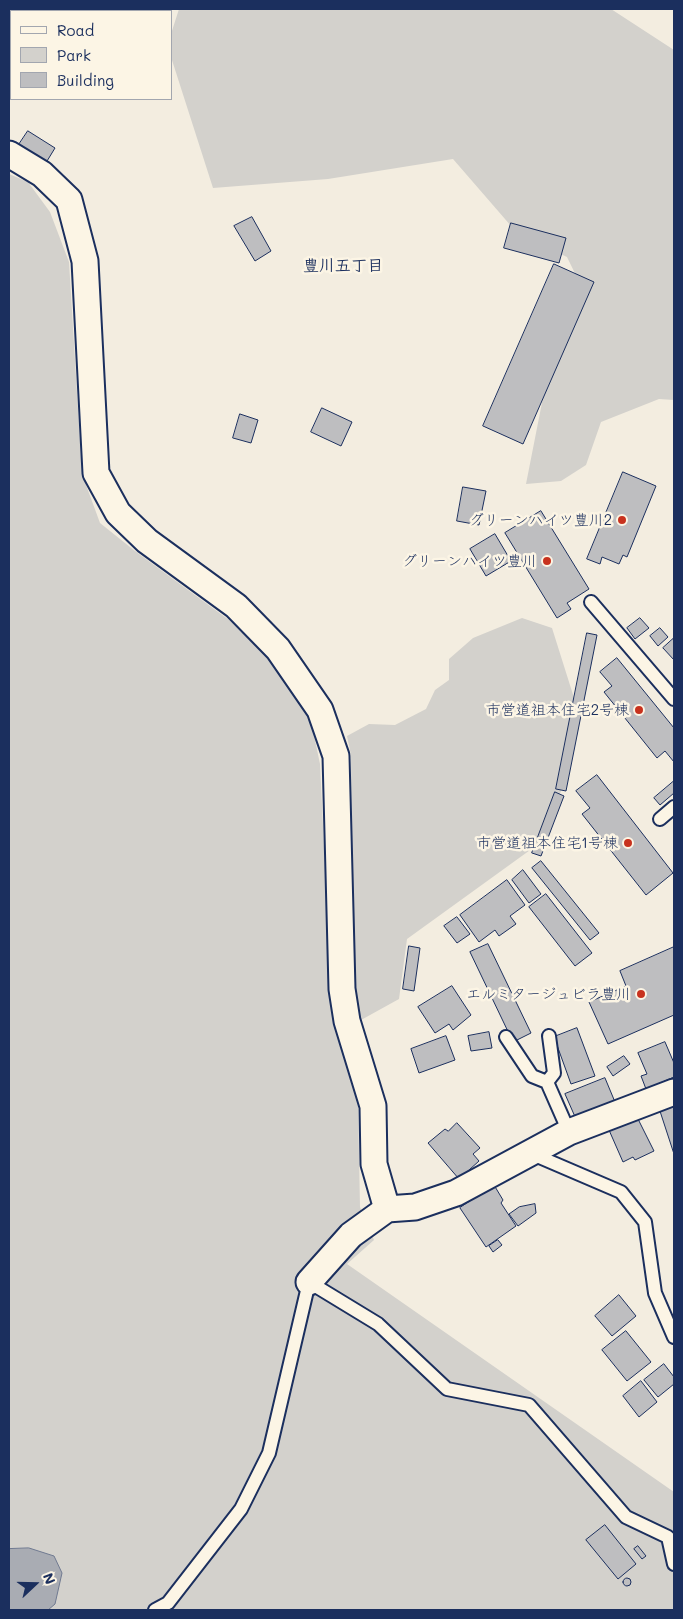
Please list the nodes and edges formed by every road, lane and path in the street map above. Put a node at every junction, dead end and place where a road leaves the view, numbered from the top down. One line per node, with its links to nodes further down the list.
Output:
1 (9, 154): 12 (street)
2 (591, 602): 3 (lane)
3 (674, 699)
4 (674, 806): 5 (lane)
5 (660, 819)
6 (550, 1036): 8 (lane)
7 (506, 1037): 8 (lane)
8 (547, 1082): 10 (lane)
9 (674, 1092): 10 (street)
10 (569, 1132): 11 (street)
11 (530, 1153): 12 (street); 14 (lane)
12 (388, 1209): 13 (street)
13 (309, 1282): 15 (lane); 16 (lane)
14 (674, 1338)
15 (674, 1564)
16 (155, 1610)

